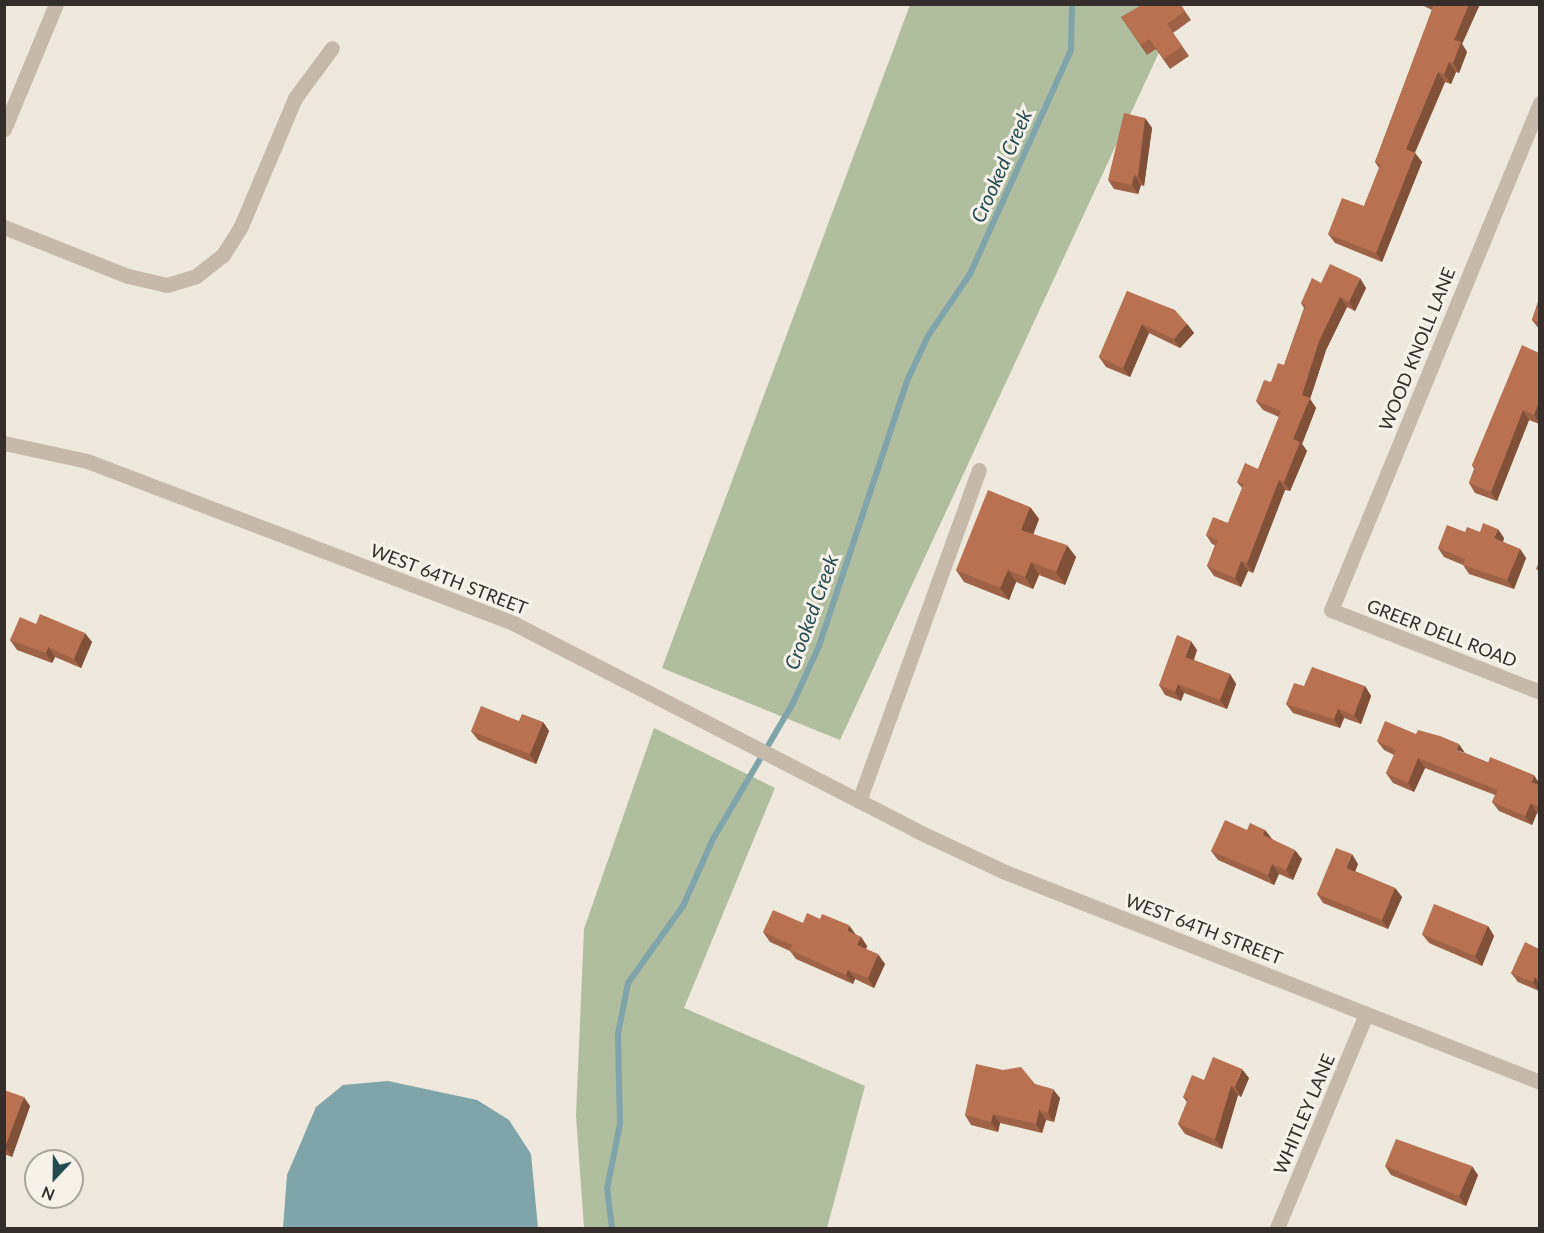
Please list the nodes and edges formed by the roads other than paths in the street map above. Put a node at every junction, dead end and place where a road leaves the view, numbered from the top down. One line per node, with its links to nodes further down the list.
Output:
1 (56, 4): 4 (street)
2 (332, 48): 5 (street)
3 (1539, 103): 8 (street, WOOD KNOLL LANE)
4 (4, 129)
5 (4, 227)
6 (4, 443): 10 (street, WEST 64TH STREET)
7 (979, 470): 10 (street)
8 (1331, 610): 9 (street, GREER DELL ROAD)
9 (1539, 692)
10 (859, 801): 11 (street, WEST 64TH STREET)
11 (1366, 1014): 12 (street, WEST 64TH STREET); 13 (street, WHITLEY LANE)
12 (1539, 1082)
13 (1277, 1228)

